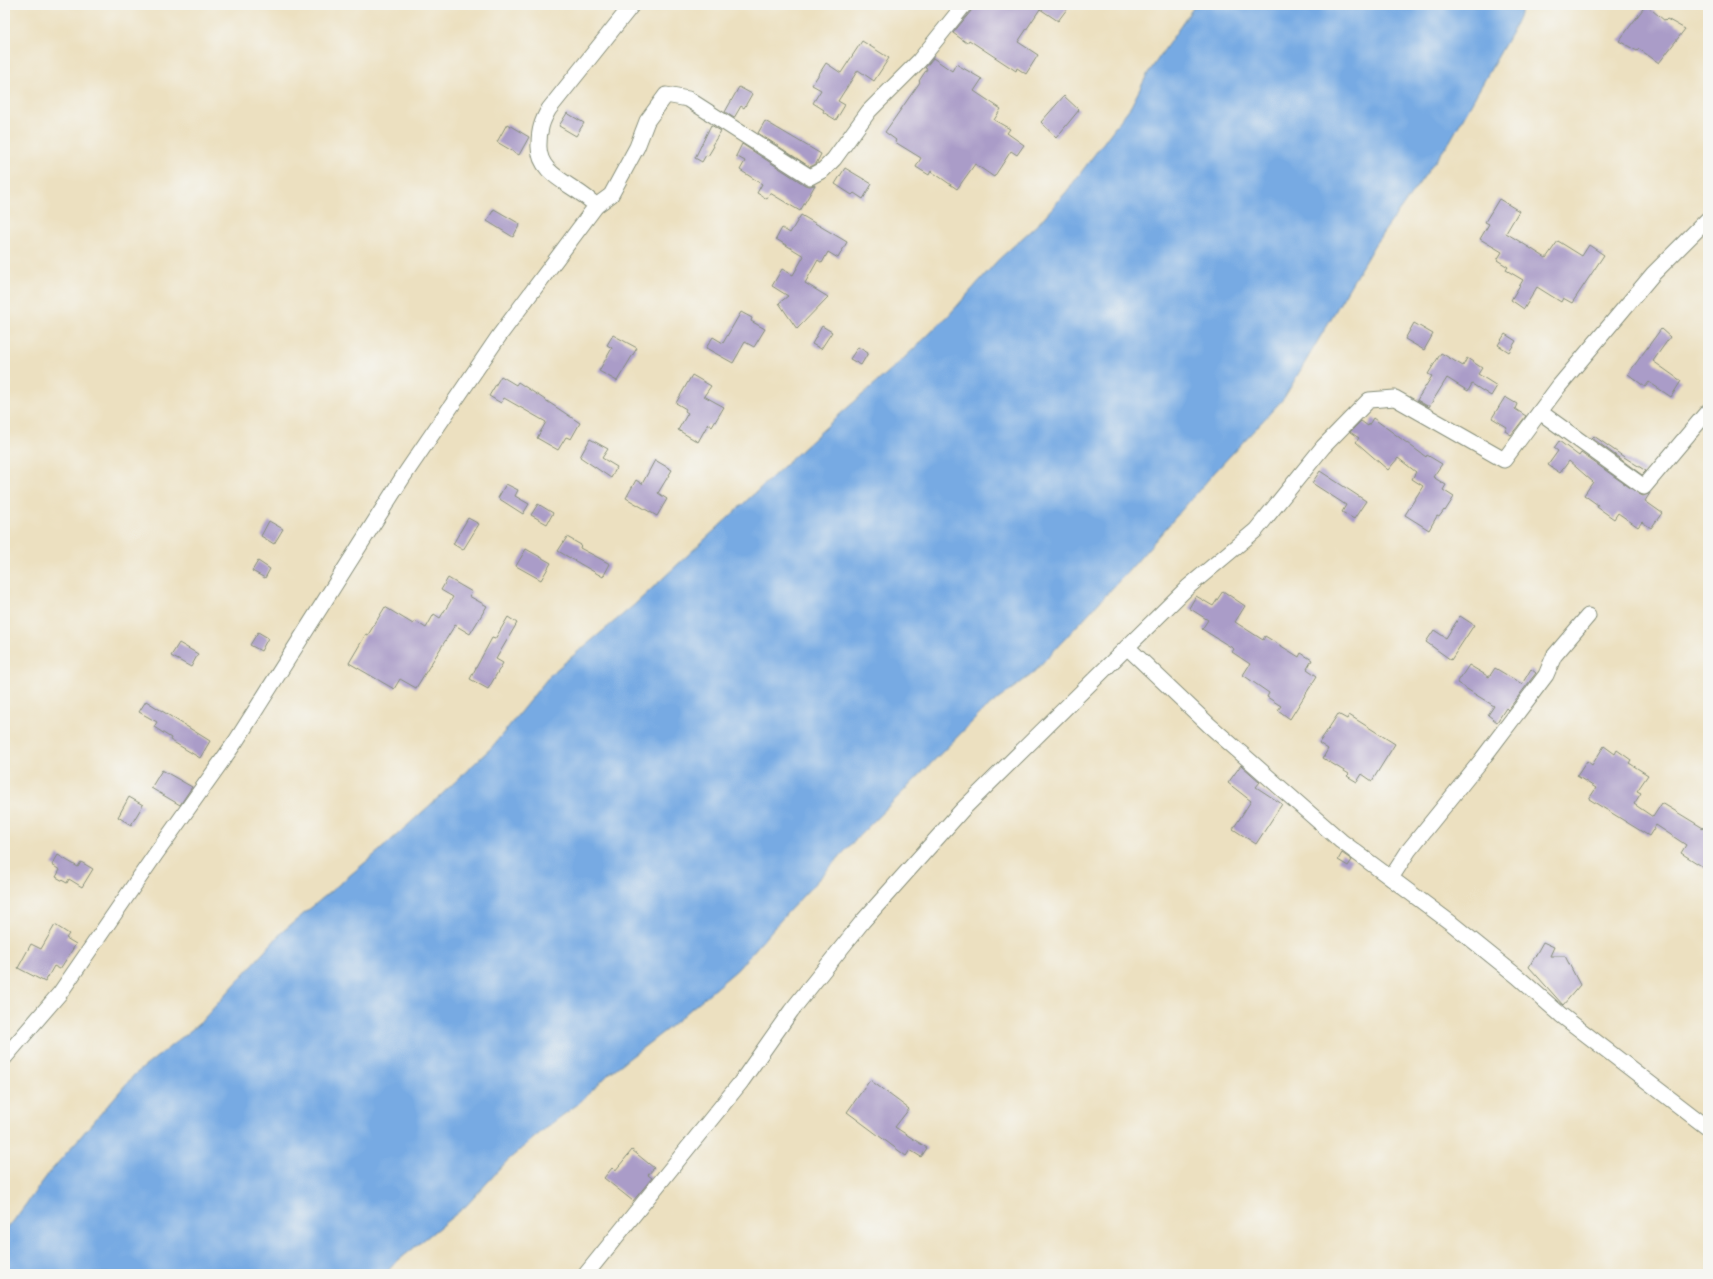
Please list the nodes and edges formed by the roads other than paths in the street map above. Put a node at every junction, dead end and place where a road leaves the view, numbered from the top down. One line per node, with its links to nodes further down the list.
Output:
1 (632, 5): 3 (street)
2 (964, 5): 3 (street)
3 (596, 206): 10 (street)
4 (1708, 219): 6 (street)
5 (1708, 411): 6 (street)
6 (1540, 412): 8 (street)
7 (1588, 616): 9 (street)
8 (1127, 647): 9 (street); 12 (street)
9 (1391, 878): 11 (street)
10 (5, 1057)
11 (1708, 1128)
12 (586, 1274)

